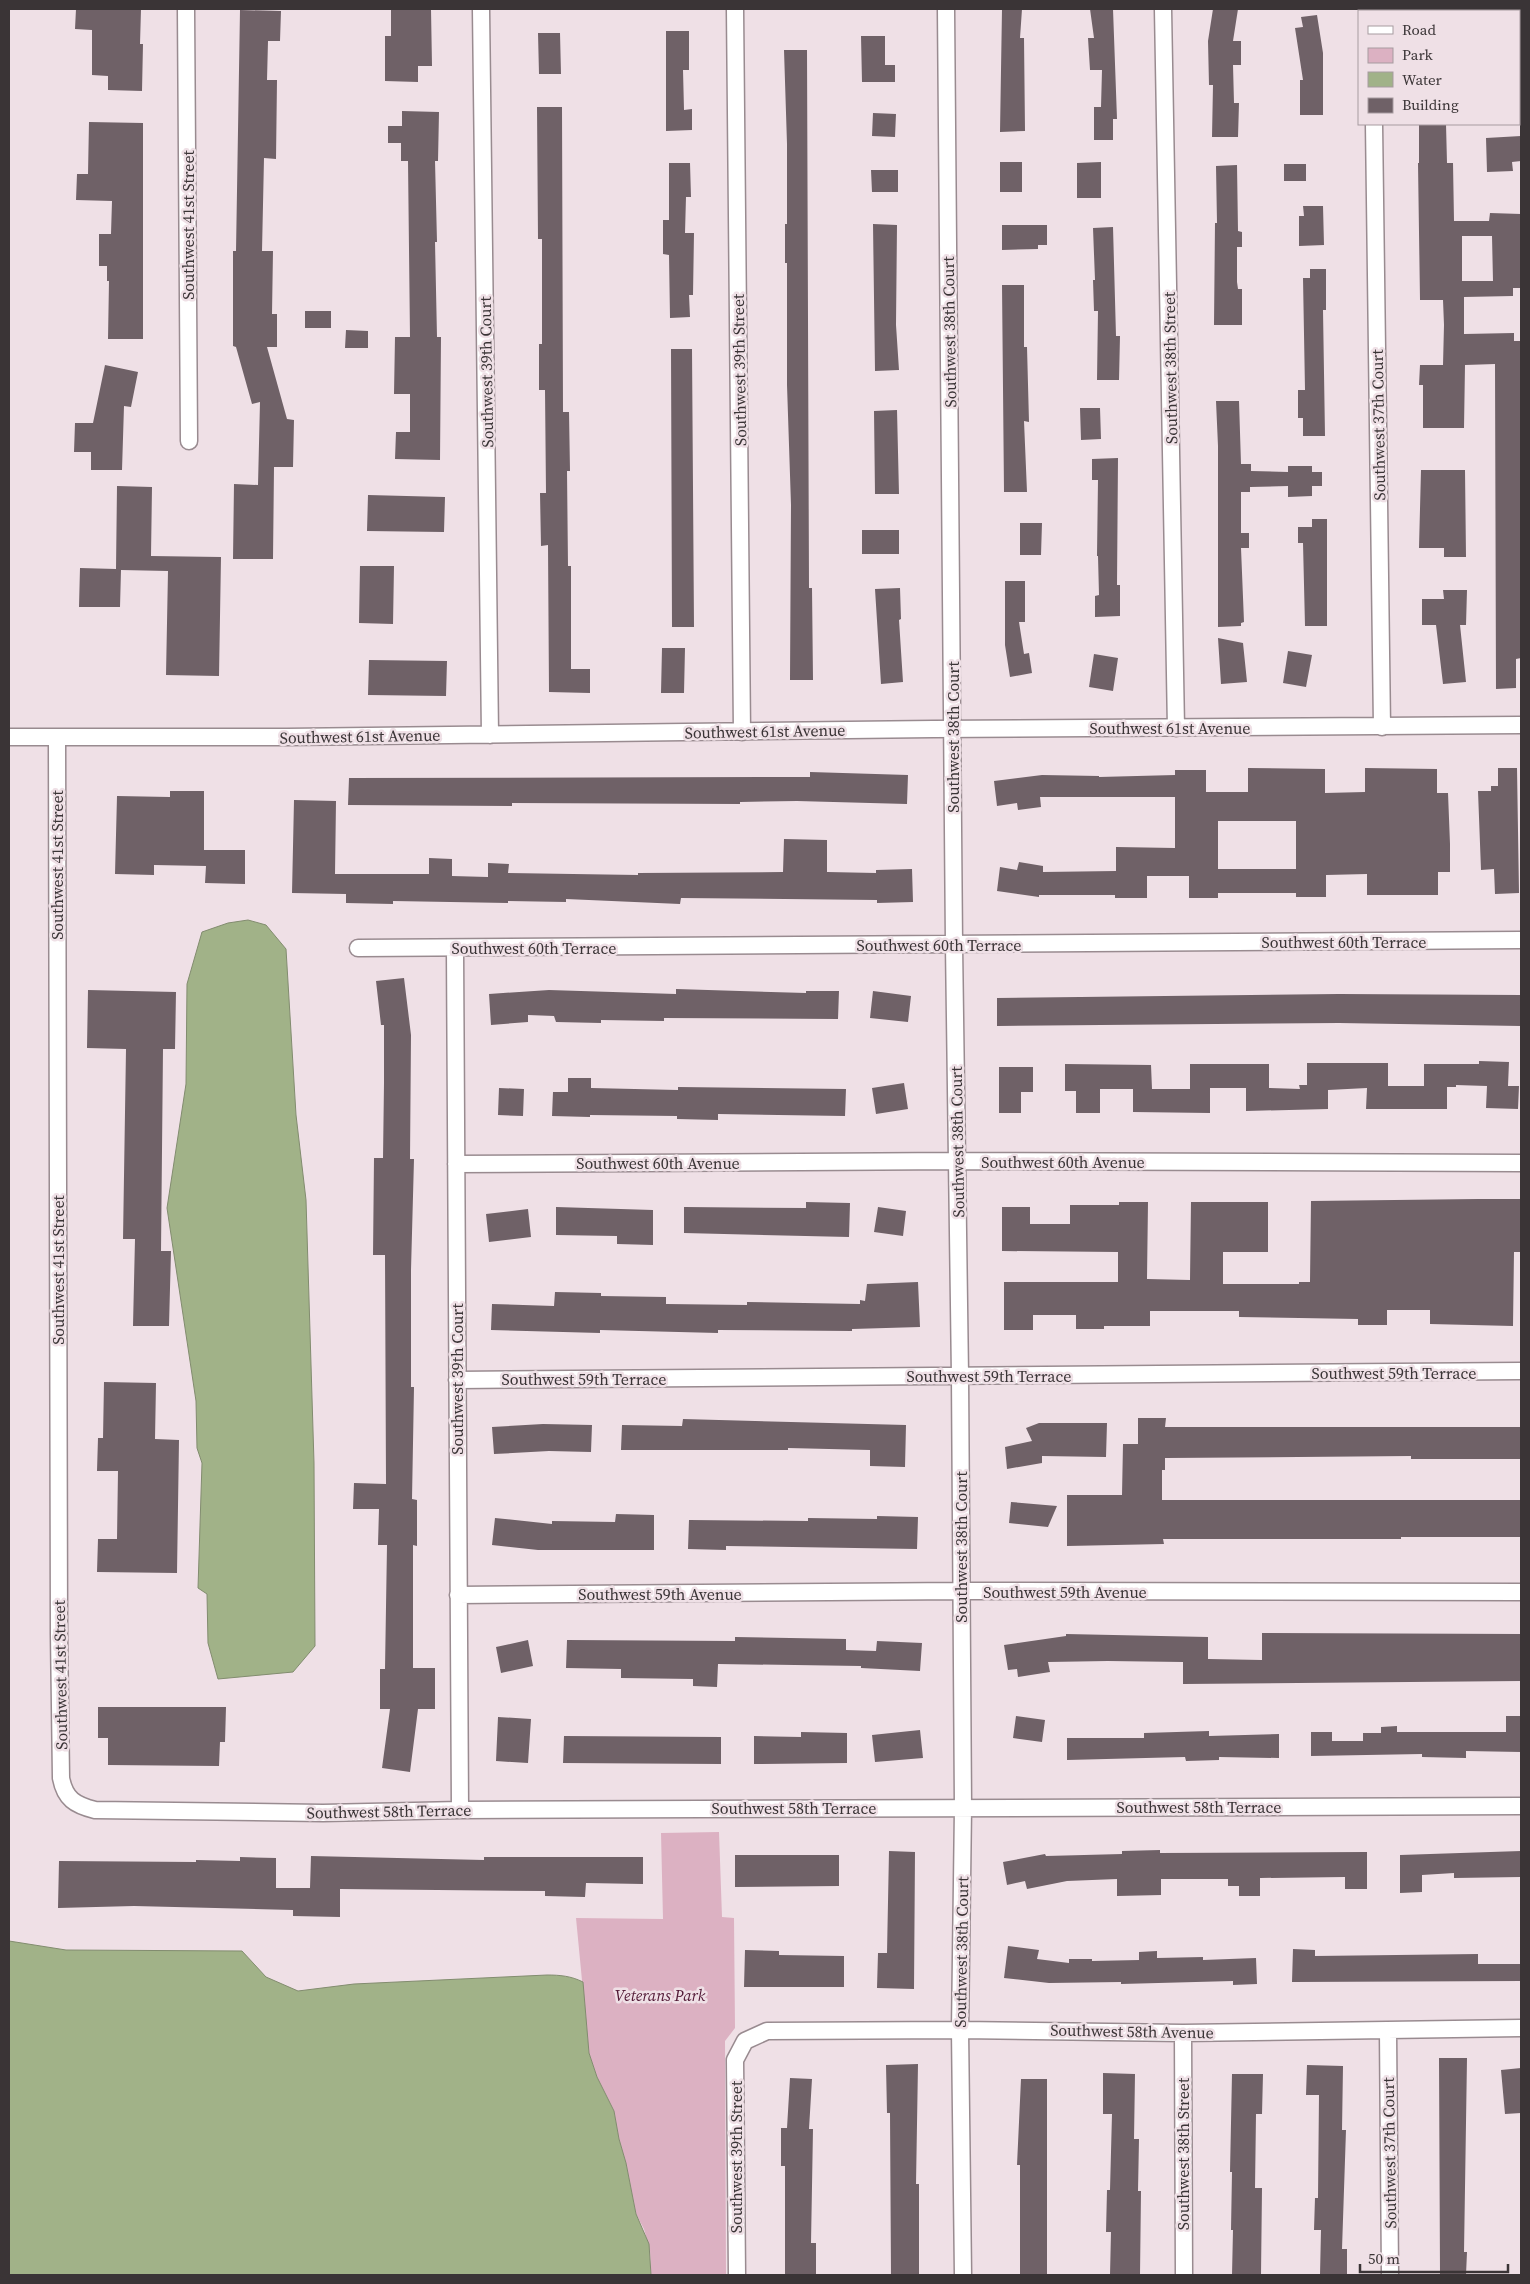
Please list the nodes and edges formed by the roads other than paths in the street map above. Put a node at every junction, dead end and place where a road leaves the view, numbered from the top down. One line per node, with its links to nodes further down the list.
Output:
1 (186, 9): 7 (street, Southwest 41st Street)
2 (481, 9): 13 (street, Southwest 39th Court)
3 (735, 9): 12 (street, Southwest 39th Street)
4 (946, 9): 11 (street, Southwest 38th Court)
5 (1164, 9): 10 (street, Southwest 38th Street)
6 (1374, 125): 9 (street, Southwest 37th Court)
7 (189, 441)
8 (1521, 725): 9 (street, Southwest 61st Avenue)
9 (1382, 727): 10 (street, Southwest 61st Avenue)
10 (1176, 728): 11 (street, Southwest 61st Avenue)
11 (953, 729): 12 (street, Southwest 61st Avenue); 17 (street, Southwest 38th Court)
12 (742, 732): 13 (street, Southwest 61st Avenue)
13 (490, 735): 15 (street, Southwest 61st Avenue)
14 (9, 737): 15 (street, Southwest 61st Avenue)
15 (57, 737): 29 (street, Southwest 41st Street)
16 (1521, 940): 17 (street, Southwest 60th Terrace)
17 (954, 945): 19 (street, Southwest 60th Terrace); 20 (street, Southwest 38th Court)
18 (358, 948): 19 (street, Southwest 60th Terrace)
19 (455, 949): 22 (street, Southwest 39th Court)
20 (957, 1161): 21 (street, Southwest 60th Avenue); 22 (street, Southwest 60th Avenue); 24 (street, Southwest 38th Court)
21 (1521, 1163)
22 (456, 1164): 25 (street, Southwest 39th Court)
23 (1521, 1372): 24 (street, Southwest 59th Terrace)
24 (960, 1376): 25 (street, Southwest 59th Terrace); 26 (street, Southwest 38th Court)
25 (457, 1380): 28 (street, Southwest 39th Court)
26 (961, 1591): 27 (street, Southwest 59th Avenue); 28 (street, Southwest 59th Avenue); 31 (street, Southwest 38th Court)
27 (1521, 1592)
28 (458, 1595): 32 (street, Southwest 39th Court)
29 (70, 1800): 32 (street, Southwest 58th Terrace)
30 (1521, 1806): 31 (street, Southwest 58th Terrace)
31 (963, 1808): 32 (street, Southwest 58th Terrace); 34 (street, Southwest 38th Court)
32 (460, 1810)
33 (1521, 2028): 35 (street, Southwest 58th Avenue)
34 (960, 2030): 36 (street, Southwest 58th Avenue); 37 (street, Southwest 58th Avenue); 39 (street, Southwest 38th Court)
35 (1388, 2030): 36 (street, Southwest 58th Avenue); 41 (street, Southwest 37th Court)
36 (1183, 2032): 40 (street, Southwest 38th Street)
37 (745, 2041): 38 (street, Southwest 39th Street)
38 (737, 2275)
39 (963, 2275)
40 (1184, 2275)
41 (1390, 2275)

